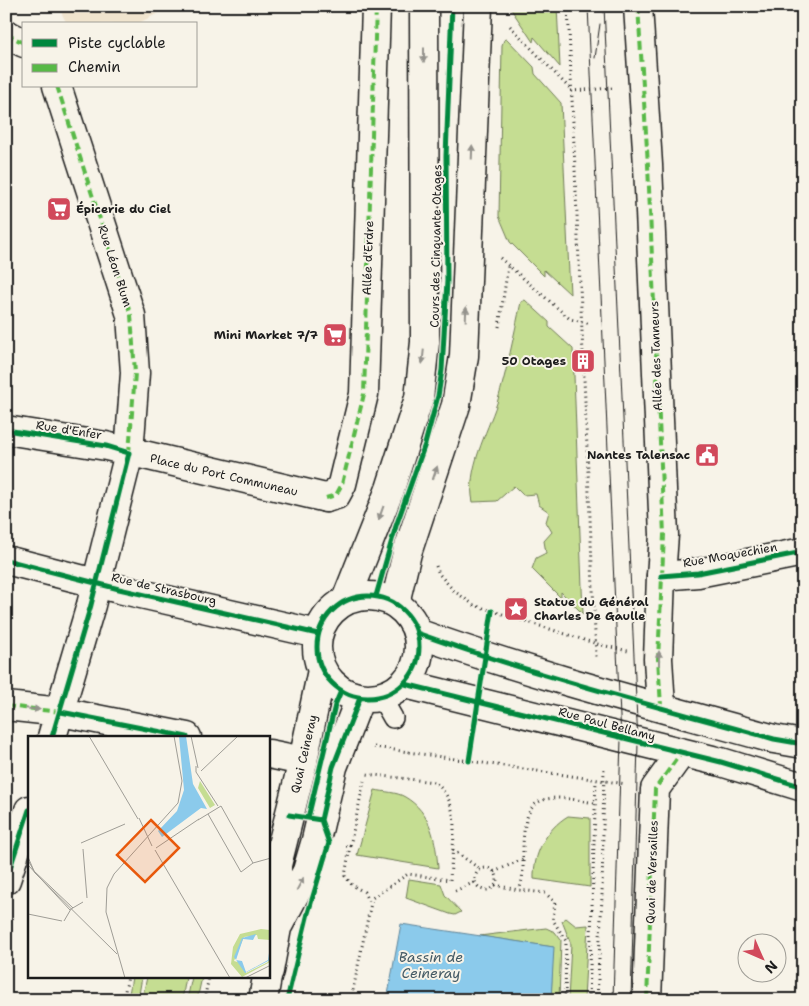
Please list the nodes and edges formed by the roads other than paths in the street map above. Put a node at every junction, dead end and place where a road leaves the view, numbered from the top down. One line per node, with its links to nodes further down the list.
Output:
1 (376, 6): 10 (street, Allée d'Erdre)
2 (424, 6): 15 (street, Cours des Cinquante Otages, one-way to 15)
3 (478, 6): 16 (street, one-way to 3)
4 (638, 6): 13 (street, Allée des Tanneurs)
5 (6, 34): 6 (street)
6 (22, 42)
7 (58, 88): 9 (street, Rue Léon Blum)
8 (6, 430): 9 (street, Rue d'Enfer)
9 (128, 453): 10 (street, Place du Port Communeau); 14 (street)
10 (326, 498)
11 (803, 552): 13 (street, Rue Moquechien)
12 (6, 560): 14 (street, Rue de Strasbourg)
13 (661, 576): 23 (street, Allée des Tanneurs, one-way to 13)
14 (96, 584): 18 (street, Rue de Strasbourg); 24 (street)
15 (346, 600): 16 (street); 18 (street)
16 (395, 603): 17 (street)
17 (417, 632): 20 (street); 23 (street)
18 (318, 634): 19 (street)
19 (322, 670): 21 (street); 30 (street, Quai Ceineray)
20 (404, 684): 21 (street); 28 (street, Rue Paul Bellamy)
21 (378, 704): 34 (street, Quai Ceineray, one-way to 21)
22 (6, 706): 24 (street, one-way to 24)
23 (661, 706): 27 (street)
24 (60, 712): 25 (street); 26 (street)
25 (52, 736)
26 (182, 736)
27 (803, 744)
28 (681, 753): 31 (street, Rue Paul Bellamy); 38 (street, Quai de Versailles)
29 (270, 754): 30 (street)
30 (303, 761): 34 (street, Quai Ceineray)
31 (803, 787)
32 (28, 813): 33 (street)
33 (6, 880)
34 (277, 928): 35 (street, Quai Ceineray)
35 (270, 966)
36 (268, 978): 37 (street)
37 (263, 1000)
38 (647, 1000)

